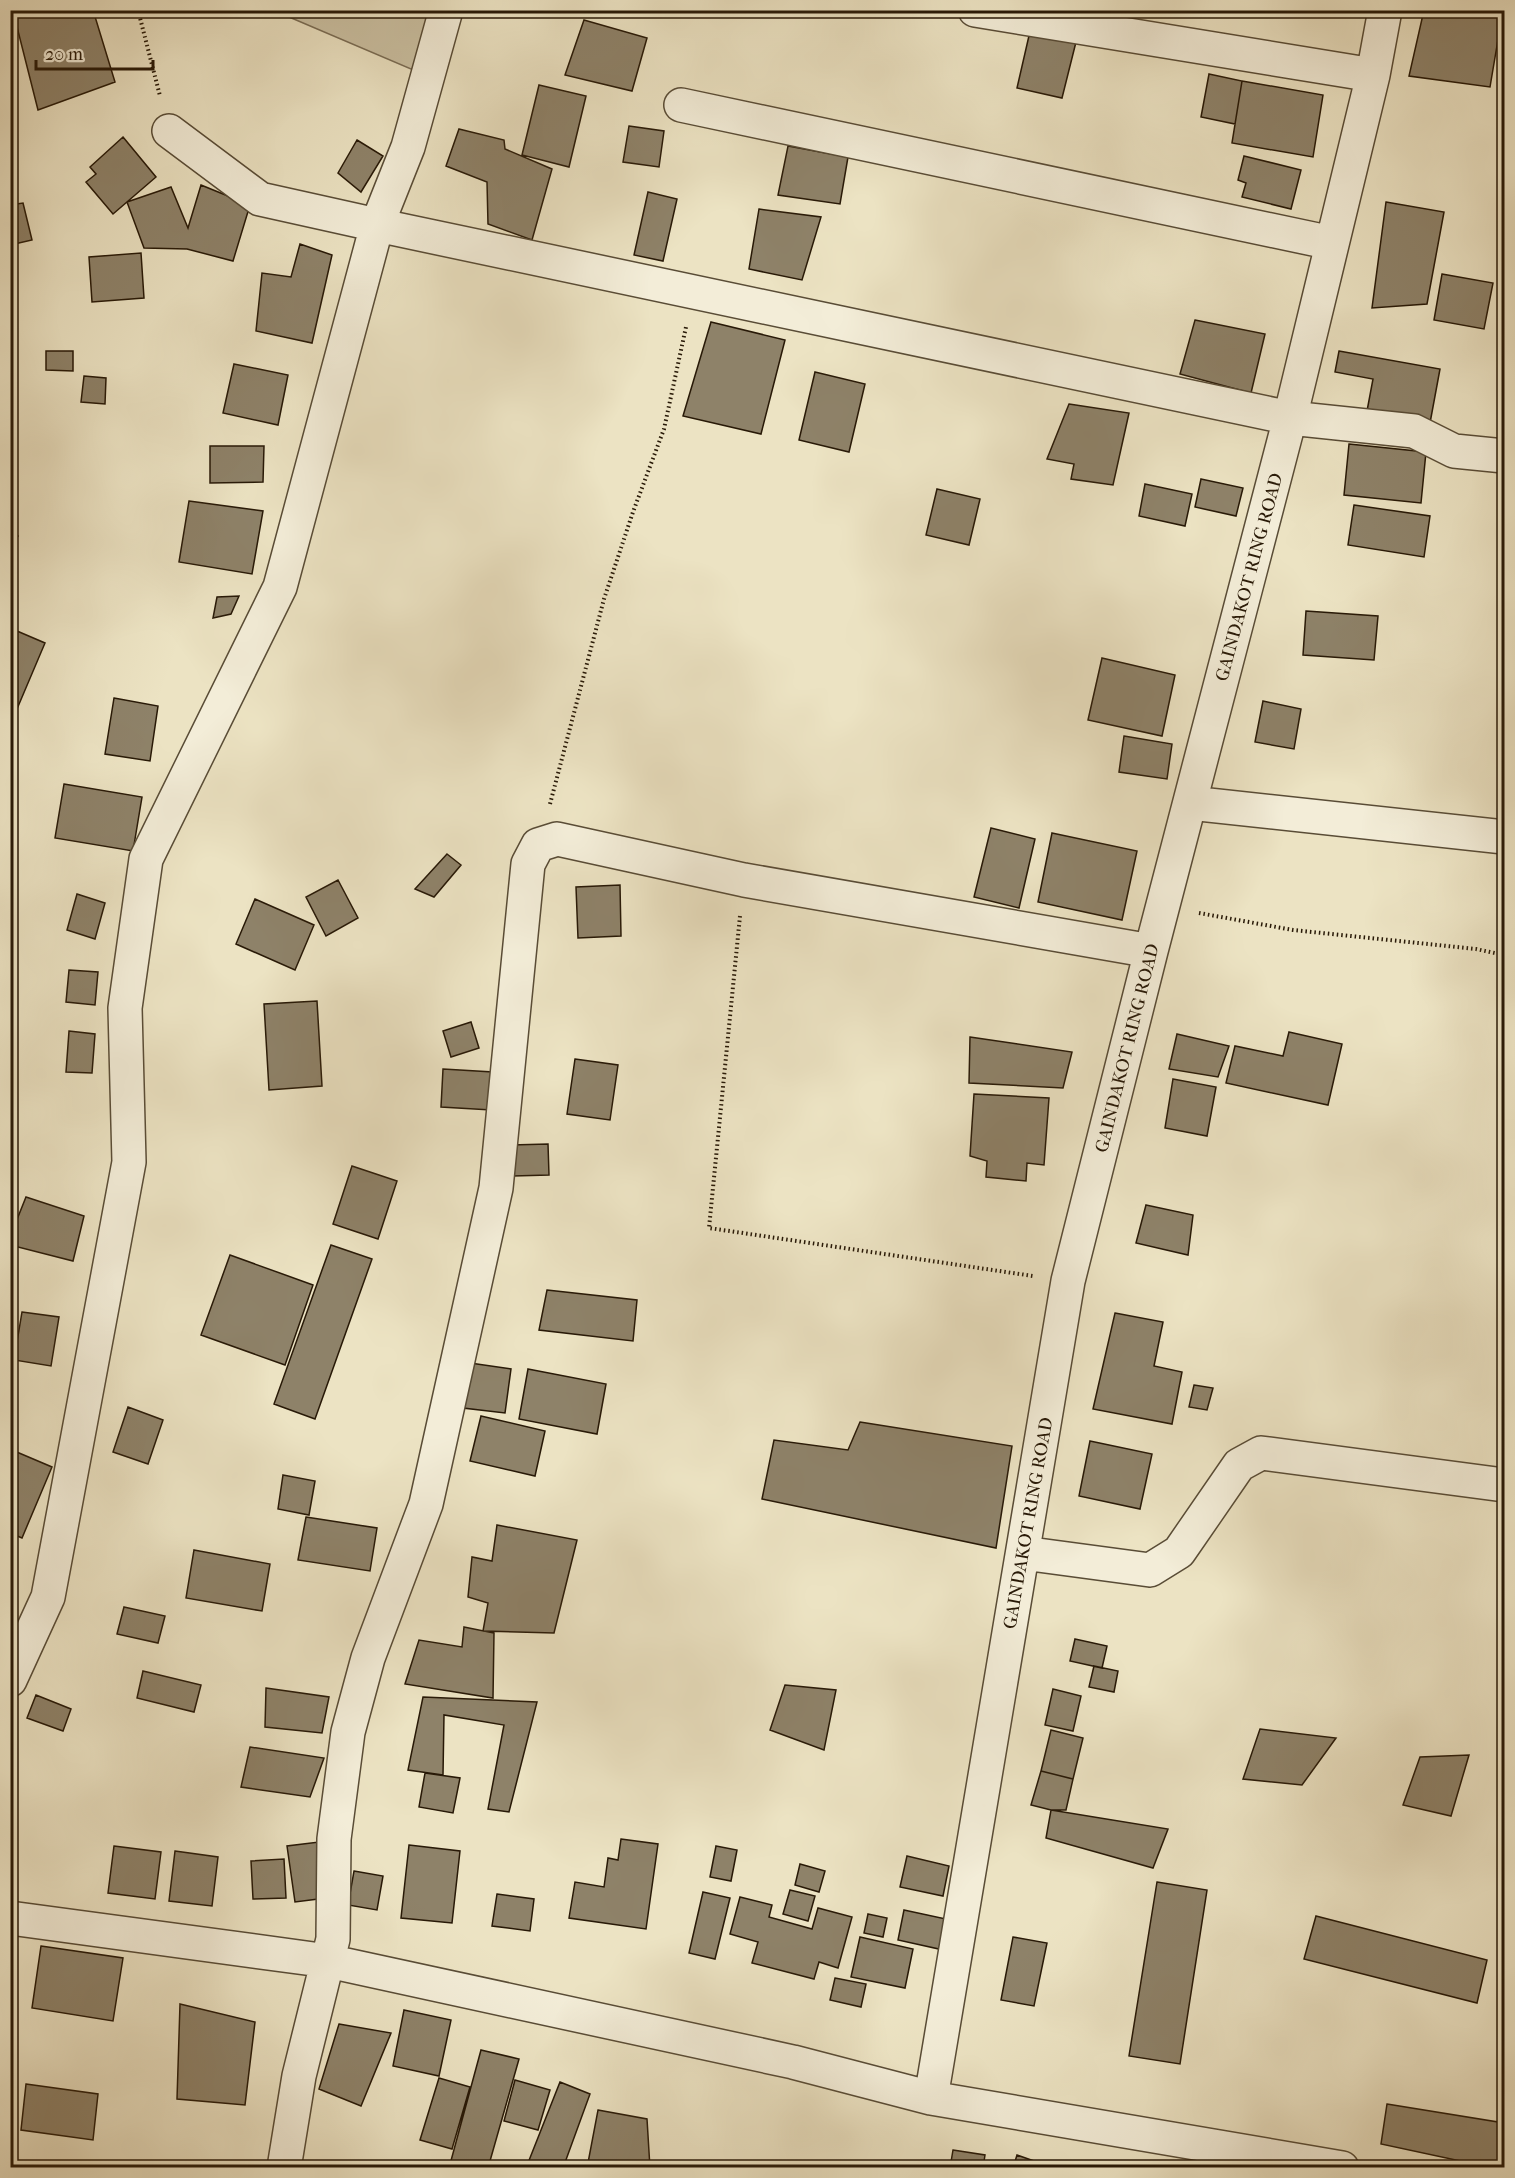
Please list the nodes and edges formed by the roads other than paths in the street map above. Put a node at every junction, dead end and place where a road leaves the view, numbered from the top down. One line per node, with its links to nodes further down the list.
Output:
1 (446, 10): 7 (street)
2 (975, 10): 4 (street)
3 (1385, 10): 4 (street, GAINDAKOT RING ROAD)
4 (1373, 75): 8 (street, GAINDAKOT RING ROAD)
5 (681, 105): 8 (street)
6 (169, 131): 7 (street)
7 (377, 225): 9 (street); 16 (street)
8 (1332, 243): 9 (street, GAINDAKOT RING ROAD)
9 (1290, 418): 10 (street); 11 (street, GAINDAKOT RING ROAD)
10 (1504, 456)
11 (1190, 803): 12 (street); 13 (street, GAINDAKOT RING ROAD)
12 (1504, 837)
13 (1151, 951): 15 (street, GAINDAKOT RING ROAD); 18 (street)
14 (1504, 1485): 15 (street)
15 (1023, 1553): 19 (street, GAINDAKOT RING ROAD)
16 (10, 1680)
17 (10, 1918): 18 (street)
18 (328, 1961): 19 (street); 20 (street)
19 (931, 2098): 21 (street)
20 (284, 2168)
21 (1342, 2168)

